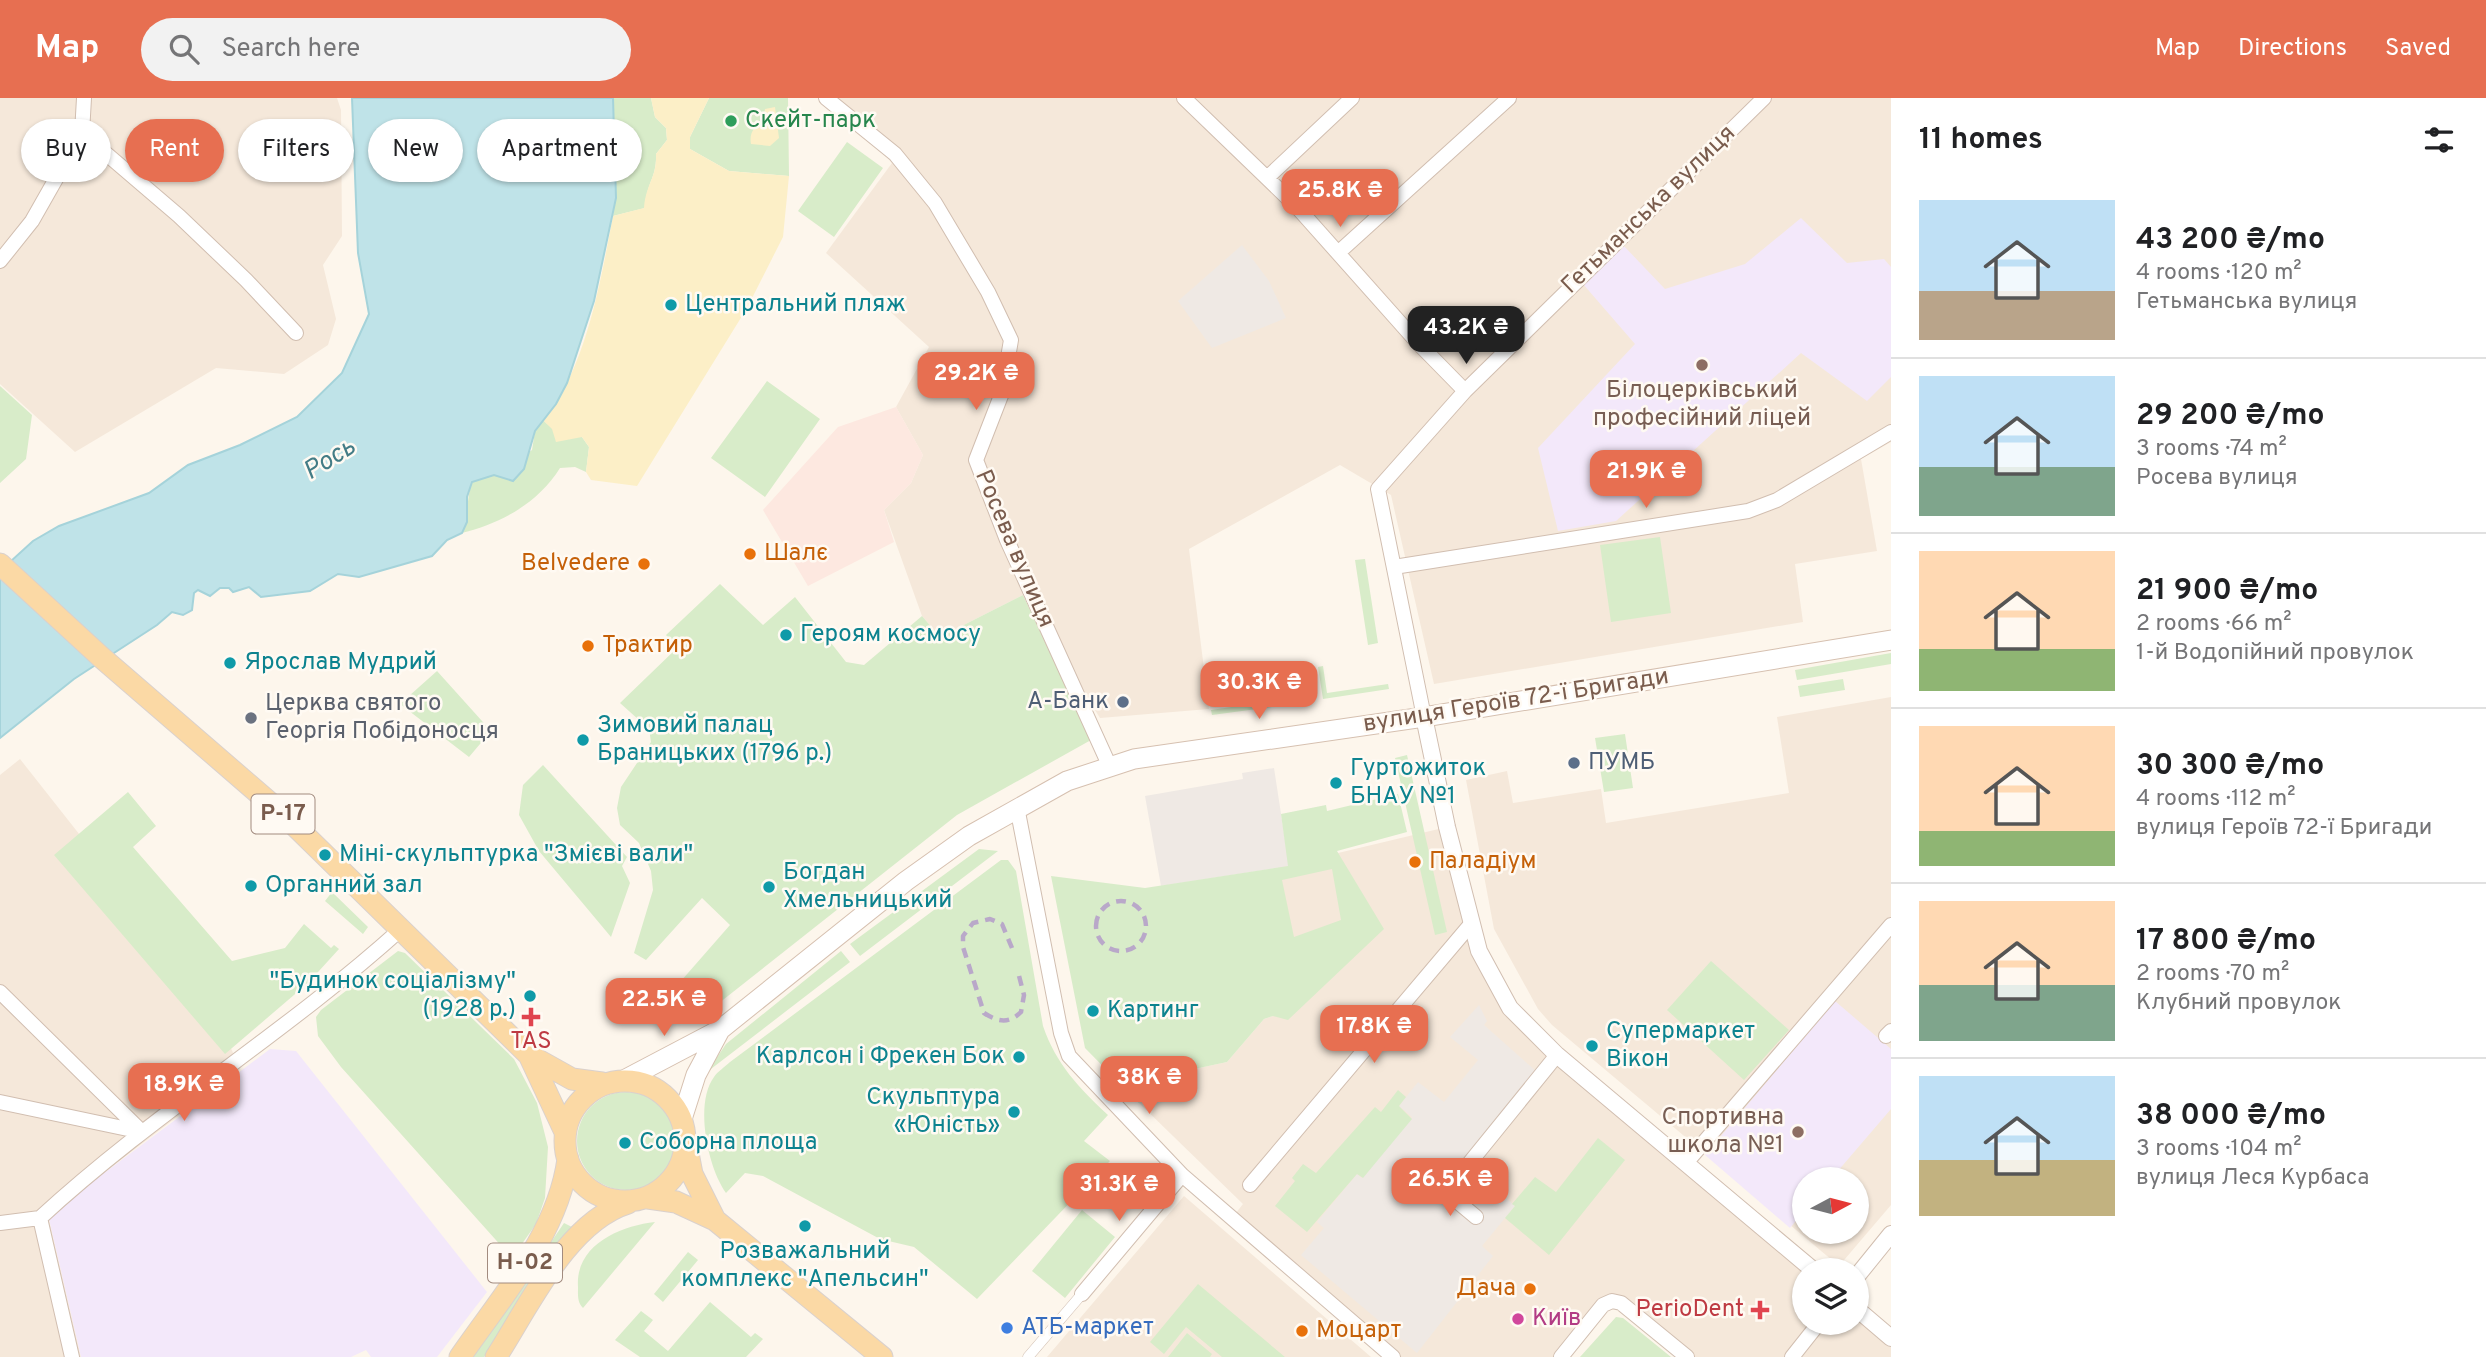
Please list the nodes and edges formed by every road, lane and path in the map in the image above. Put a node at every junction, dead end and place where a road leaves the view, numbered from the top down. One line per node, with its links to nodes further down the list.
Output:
1 (825, 98): 20 (street, Росева вулиця)
2 (1184, 98): 9 (street)
3 (1352, 98): 9 (street)
4 (1509, 98): 11 (street)
5 (1763, 98): 14 (street, Гетьманська вулиця)
6 (79, 99): 7 (street)
7 (81, 119)
8 (111, 158): 13 (street)
9 (1267, 178): 11 (street)
10 (54, 182): 12 (street)
11 (1338, 253): 14 (street)
12 (0, 261)
13 (296, 332)
14 (1465, 391): 17 (street, Гетьманська вулиця)
15 (1891, 432): 17 (street)
16 (0, 564): 24 (main road, Р-17)
17 (1394, 567): 19 (street, Гетьманська вулиця)
18 (1891, 640): 19 (main road, вулиця Героїв 72-ї Бригади)
19 (1424, 717): 20 (main road, вулиця Героїв 72-ї Бригади); 22 (street)
20 (1110, 767): 21 (main road, вулиця Героїв 72-ї Бригади)
21 (1017, 807): 26 (main road, вулиця Героїв 72-ї Бригади); 38 (street)
22 (1471, 923): 28 (street); 39 (street)
23 (1891, 925): 37 (street)
24 (401, 929): 27 (main road, Р-17); 33 (street)
25 (0, 992): 33 (street)
26 (721, 1029): 29 (main road, вулиця Героїв 72-ї Бригади); 32 (main road, вулиця Героїв 72-ї Бригади)
27 (529, 1055): 30 (main road, Р-17); 34 (main road, Р-17)
28 (1557, 1055): 37 (street); 42 (street)
29 (624, 1080): 30 (main road); 32 (main road)
30 (602, 1083): 34 (main road)
31 (0, 1102): 33 (street)
32 (682, 1119): 35 (main road)
33 (142, 1132): 41 (street)
34 (565, 1132): 36 (main road, Н-02)
35 (686, 1145): 40 (main road); 43 (main road)
36 (568, 1159): 40 (main road); 53 (main road, Н-02)
37 (1686, 1163): 46 (street)
38 (1182, 1175): 48 (street); 57 (street)
39 (1250, 1185)
40 (641, 1199): 43 (main road); 54 (main road, Н-02)
41 (40, 1217): 44 (street); 52 (street)
42 (1476, 1217)
43 (715, 1220): 55 (main road)
44 (0, 1223)
45 (1891, 1234): 47 (street)
46 (1799, 1258)
47 (1869, 1261)
48 (1082, 1294): 56 (street)
49 (1869, 1319): 51 (street)
50 (1809, 1335): 60 (street)
51 (1891, 1338)
52 (72, 1357)
53 (460, 1357)
54 (496, 1357)
55 (882, 1357)
56 (1028, 1357)
57 (1393, 1357)
58 (1561, 1357): 59 (street)
59 (1687, 1357)
60 (1792, 1357)

